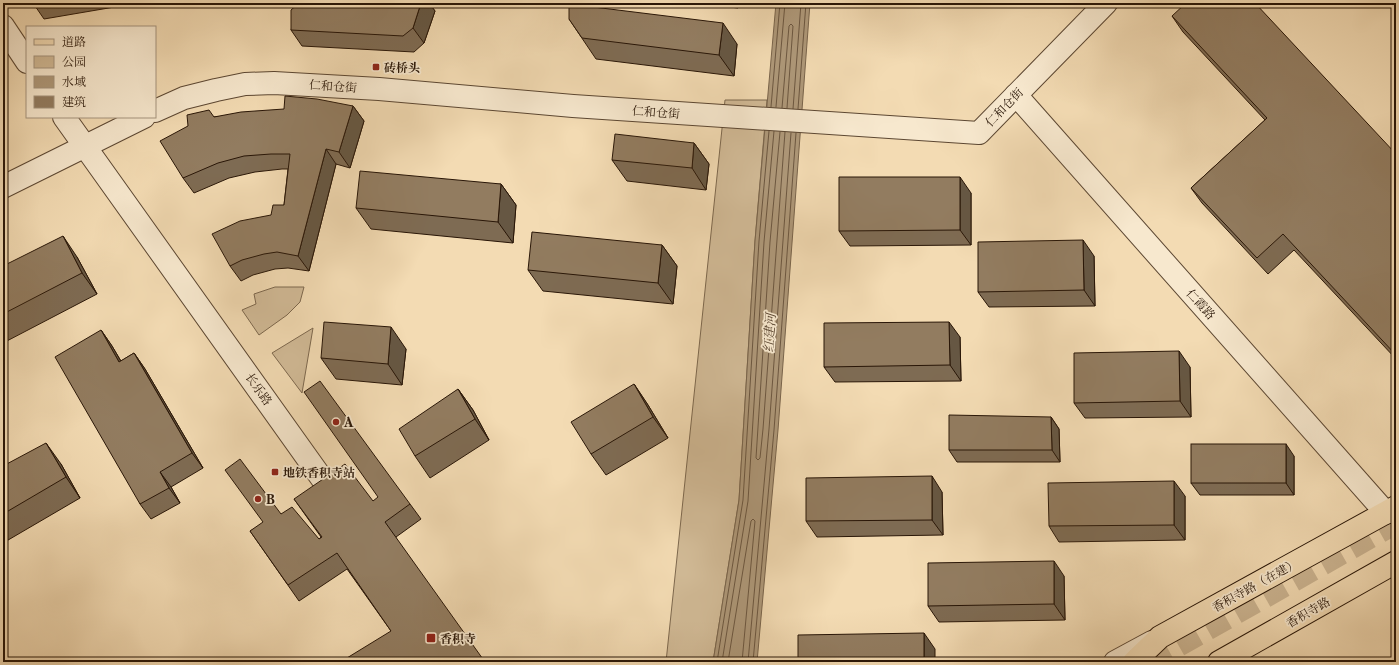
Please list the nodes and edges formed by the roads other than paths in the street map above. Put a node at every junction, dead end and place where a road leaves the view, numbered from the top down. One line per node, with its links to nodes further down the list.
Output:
1 (1106, 3): 4 (street, 仁和仓街)
2 (3, 26): 3 (street)
3 (26, 60)
4 (1016, 95): 5 (street, 仁和仓街); 10 (street, 仁霞路)
5 (156, 112)
6 (65, 118): 8 (street, 长乐路)
7 (142, 118): 8 (street)
8 (84, 146): 9 (street); 11 (street, 长乐路)
9 (3, 188)
10 (1391, 510): 13 (main road, 香积寺路（在建）)
11 (353, 522)
12 (1396, 562): 16 (main road, 香积寺路)
13 (1160, 637): 14 (street, 香积寺路（在建）); 15 (main road)
14 (1115, 662)
15 (1134, 662)
16 (1219, 662)

